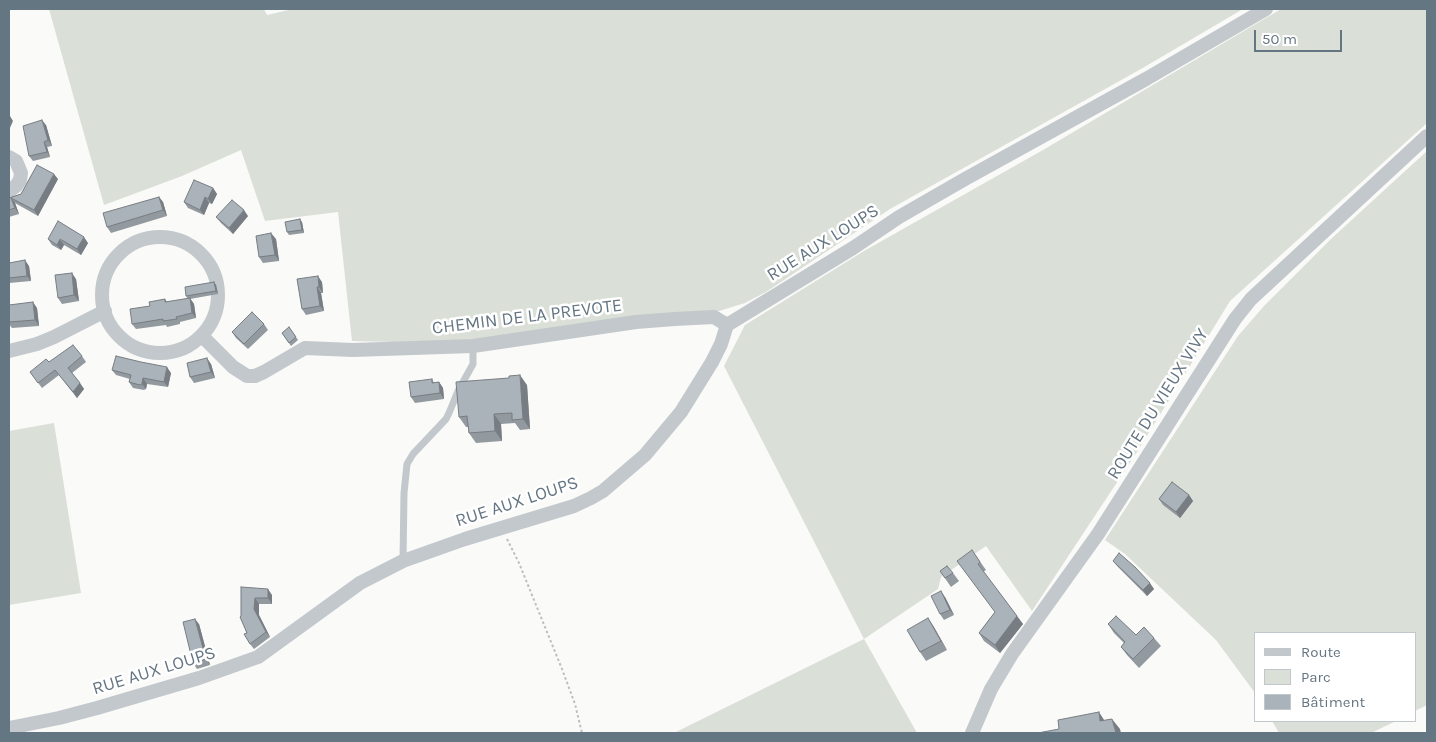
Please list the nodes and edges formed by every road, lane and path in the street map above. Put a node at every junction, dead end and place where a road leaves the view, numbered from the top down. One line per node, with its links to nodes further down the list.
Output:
1 (1266, 9): 6 (street, RUE AUX LOUPS)
2 (1427, 136): 14 (street, ROUTE DU VIEUX VIVY)
3 (9, 157): 4 (street)
4 (9, 191)
5 (104, 311): 7 (street); 7 (street); 9 (street)
6 (728, 325): 8 (street, CHEMIN DE LA PREVOTE); 10 (street, RUE AUX LOUPS)
7 (202, 336): 8 (street, CHEMIN DE LA PREVOTE)
8 (473, 346): 11 (lane)
9 (9, 351)
10 (502, 528): 11 (street, RUE AUX LOUPS); 13 (path)
11 (403, 561): 12 (street, RUE AUX LOUPS)
12 (9, 728)
13 (582, 733)
14 (972, 733)

